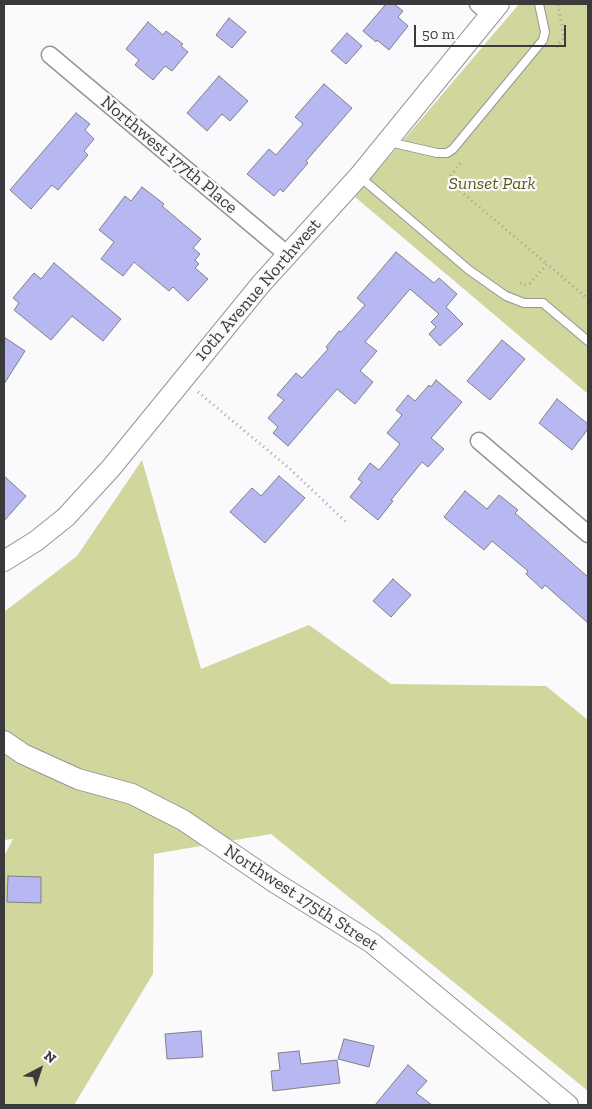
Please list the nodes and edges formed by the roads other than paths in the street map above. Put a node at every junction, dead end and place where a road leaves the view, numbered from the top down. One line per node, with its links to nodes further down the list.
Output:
1 (539, 4): 4 (lane)
2 (489, 7): 4 (street, 10th Avenue Northwest)
3 (50, 55): 6 (street, Northwest 177th Place)
4 (387, 141): 5 (street, 10th Avenue Northwest)
5 (359, 176): 6 (street, 10th Avenue Northwest); 7 (lane)
6 (288, 255): 10 (street, 10th Avenue Northwest)
7 (588, 341)
8 (479, 441): 9 (street)
9 (588, 534)
10 (4, 561)
11 (4, 741): 12 (street, Northwest 175th Street)
12 (568, 1105)

